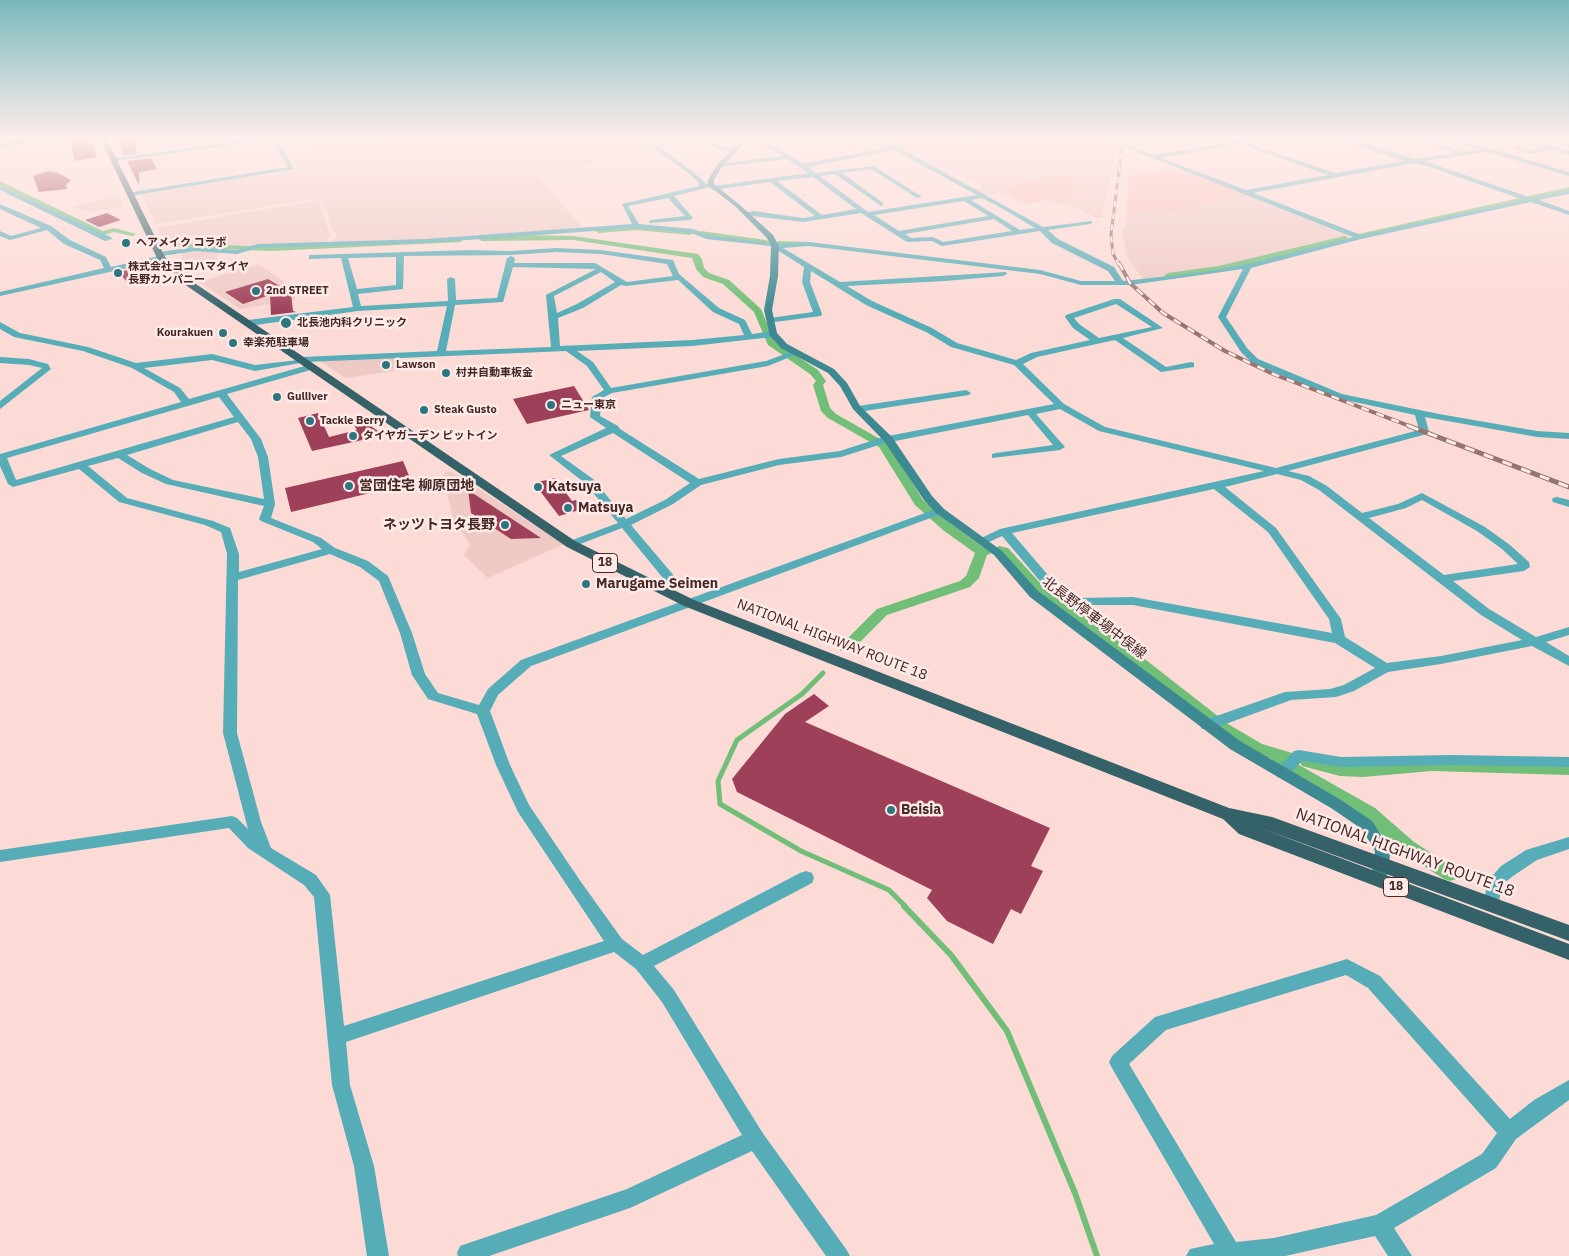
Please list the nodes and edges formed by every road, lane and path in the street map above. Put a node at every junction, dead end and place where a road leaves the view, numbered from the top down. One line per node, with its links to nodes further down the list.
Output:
1 (670, 196): 25 (street)
2 (18, 197): 33 (street)
3 (130, 197): 37 (highway, NATIONAL HIGHWAY ROUTE 18 / 18)
4 (666, 197): 25 (street)
5 (722, 197): 21 (main road)
6 (793, 197): 22 (street)
7 (844, 197): 19 (street)
8 (871, 197): 17 (street)
9 (921, 197): 17 (street)
10 (980, 197): 15 (street)
11 (985, 197): 27 (street)
12 (1259, 197): 31 (street)
13 (1523, 197): 16 (street)
14 (1548, 197): 16 (street)
15 (965, 199): 19 (street); 23 (street)
16 (1533, 200): 20 (street); 31 (street)
17 (881, 204): 19 (street)
18 (0, 206): 26 (street)
19 (863, 211): 22 (street); 30 (street)
20 (1569, 213)
21 (746, 214): 22 (street); 34 (main road)
22 (822, 217)
23 (995, 217): 28 (street); 30 (street)
24 (1090, 222): 27 (street)
25 (637, 225): 32 (street); 34 (street)
26 (48, 228): 29 (street); 44 (street)
27 (1043, 230): 28 (street); 49 (street)
28 (1018, 232): 30 (street)
29 (0, 233)
30 (898, 233)
31 (1360, 237): 42 (street)
32 (563, 238): 35 (street); 37 (street); 46 (street)
33 (108, 239)
34 (774, 245): 41 (street); 45 (street); 56 (main road)
35 (511, 253): 36 (street); 40 (street)
36 (400, 255): 38 (street); 51 (street)
37 (160, 256): 44 (street); 57 (highway, NATIONAL HIGHWAY ROUTE 18 / 18)
38 (344, 256): 39 (street); 51 (street)
39 (312, 257)
40 (510, 265): 43 (street); 53 (street)
41 (808, 266): 50 (street); 56 (street)
42 (1248, 266): 49 (street); 82 (street)
43 (601, 269): 48 (street); 55 (street)
44 (108, 270): 52 (street)
45 (1018, 270): 49 (street); 50 (street)
46 (679, 278): 48 (street); 60 (street)
47 (451, 279): 53 (street)
48 (620, 282): 55 (street)
49 (1121, 283)
50 (840, 284): 69 (street)
51 (354, 292): 54 (street)
52 (0, 294)
53 (451, 302): 54 (street); 65 (street)
54 (358, 309): 57 (street)
55 (554, 317): 64 (street)
56 (770, 321): 59 (main road)
57 (248, 323): 68 (highway, NATIONAL HIGHWAY ROUTE 18 / 18)
58 (0, 325): 71 (street)
59 (768, 335): 60 (street); 66 (main road, 北長野停車場中俣線)
60 (749, 337): 63 (street)
61 (1116, 338): 62 (street); 62 (street); 70 (street)
62 (1097, 341): 69 (street)
63 (567, 348): 64 (street); 74 (street)
64 (556, 349): 65 (street)
65 (441, 354): 68 (street)
66 (791, 355): 74 (street); 80 (main road, 北長野停車場中俣線)
67 (0, 360): 78 (street)
68 (306, 363): 72 (street); 73 (street); 102 (highway, NATIONAL HIGHWAY ROUTE 18 / 18)
69 (1017, 363): 79 (street)
70 (1191, 365)
71 (135, 366): 72 (street); 77 (street)
72 (255, 368): 73 (street)
73 (266, 380): 75 (street)
74 (609, 391): 84 (street)
75 (221, 393): 77 (street); 83 (street)
76 (966, 393): 80 (street)
77 (186, 403): 89 (street)
78 (0, 406)
79 (1061, 406): 81 (street); 91 (street)
80 (858, 409): 86 (main road, 北長野停車場中俣線)
81 (1030, 412): 86 (street); 88 (street)
82 (1419, 413): 85 (street); 91 (street)
83 (241, 418): 87 (street); 95 (street)
84 (615, 428): 92 (street); 99 (street)
85 (1569, 436)
86 (881, 441): 92 (street); 97 (main road, 北長野停車場中俣線)
87 (119, 454): 90 (street); 95 (street)
88 (996, 456)
89 (0, 457): 90 (street)
90 (80, 464): 104 (street)
91 (1276, 472): 93 (street); 98 (street)
92 (697, 483): 99 (street)
93 (1217, 486): 100 (street); 109 (street)
94 (1557, 500): 96 (street)
95 (270, 504): 103 (street)
96 (1569, 504)
97 (934, 514): 101 (main road, 北長野停車場中俣線); 107 (street)
98 (1362, 516): 105 (street); 105 (street)
99 (624, 524): 102 (street); 106 (street)
100 (1004, 531): 101 (street); 109 (street)
101 (983, 541): 114 (main road, 北長野停車場中俣線)
102 (571, 544): 107 (highway, NATIONAL HIGHWAY ROUTE 18 / 18)
103 (331, 550): 104 (street); 113 (street)
104 (232, 578): 118 (street)
105 (1443, 579): 110 (street)
106 (672, 580)
107 (690, 603): 113 (street); 120 (highway, NATIONAL HIGHWAY ROUTE 18 / 18)
108 (1569, 631): 110 (street)
109 (1340, 639): 112 (street)
110 (1536, 641): 111 (street); 112 (street)
111 (1569, 662)
112 (1385, 668): 114 (street)
113 (483, 711): 124 (street)
114 (1212, 723): 116 (main road, 北長野停車場中俣線)
115 (1569, 762): 116 (street)
116 (1287, 768): 120 (main road, 北長野停車場中俣線)
117 (1569, 843): 122 (street)
118 (264, 849): 119 (street); 127 (street)
119 (0, 856)
120 (1380, 872): 122 (highway, NATIONAL HIGHWAY ROUTE 18 / 18); 125 (highway, NATIONAL HIGHWAY ROUTE 18 / 18)
121 (806, 878): 126 (street)
122 (1490, 904): 123 (highway, NATIONAL HIGHWAY ROUTE 18 / 18)
123 (1569, 933)
124 (616, 944): 126 (street); 127 (street)
125 (1569, 952)
126 (642, 964): 130 (street)
127 (335, 1036): 134 (street)
128 (1569, 1089): 129 (street)
129 (1509, 1132): 131 (street); 132 (street)
130 (755, 1139): 133 (street); 135 (street)
131 (1379, 1225): 132 (street); 137 (street)
132 (1230, 1252): 136 (street)
133 (467, 1253)
134 (378, 1256)
135 (839, 1256)
136 (1197, 1256)
137 (1401, 1256)

